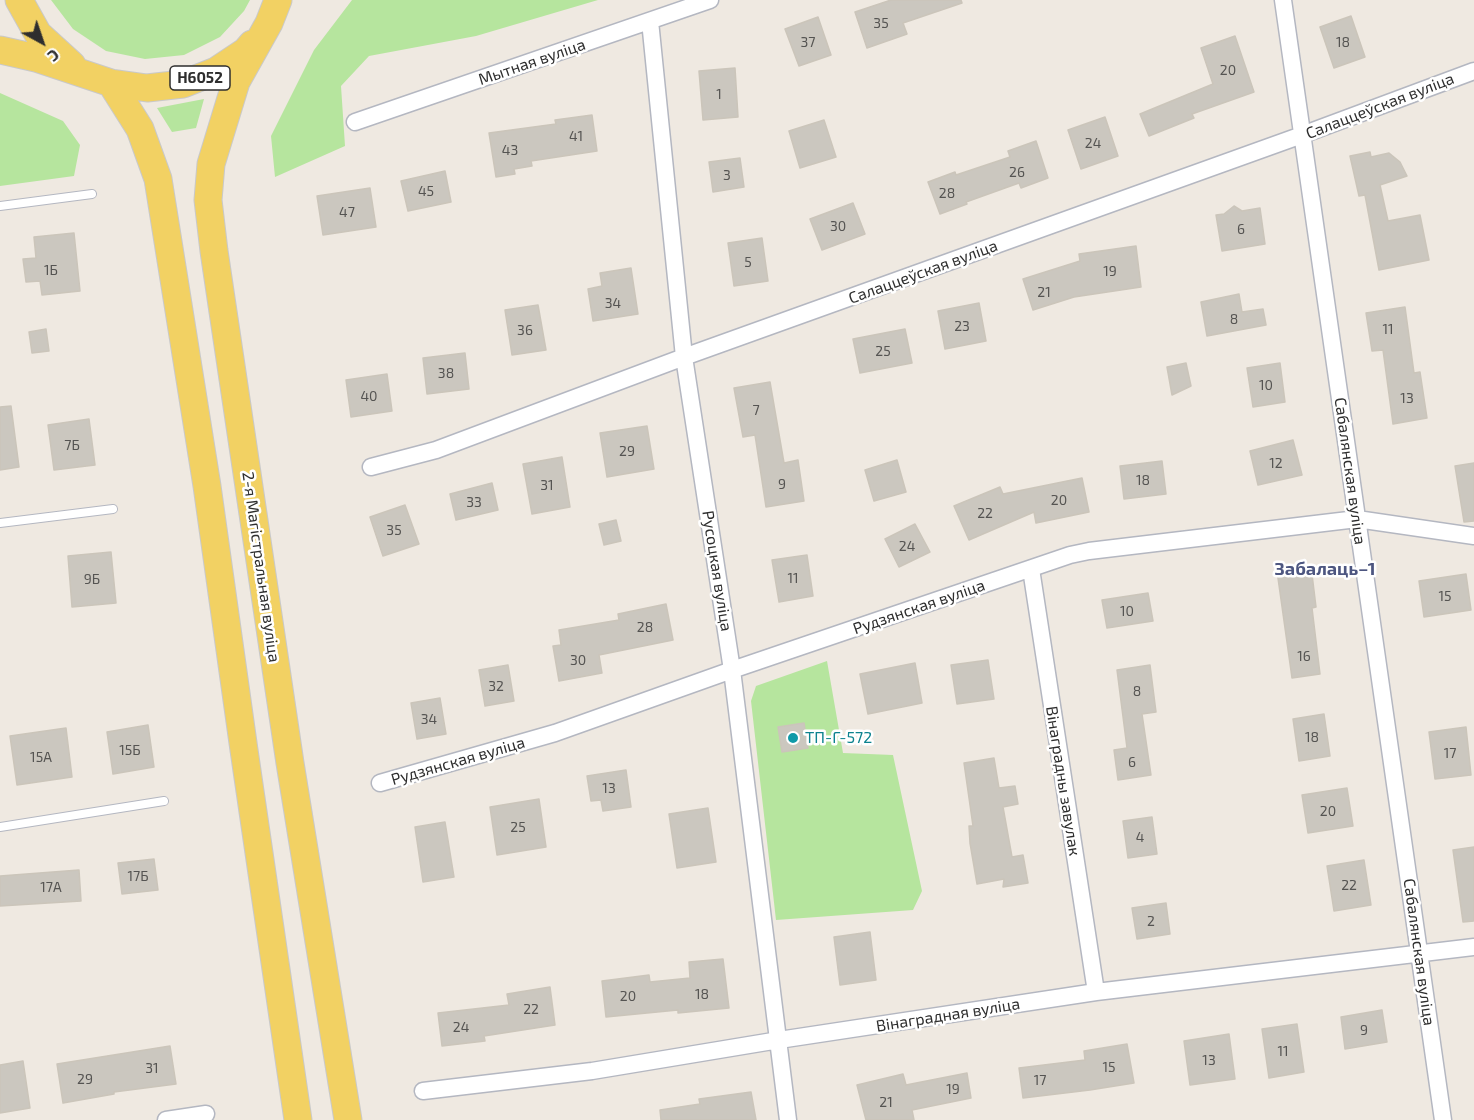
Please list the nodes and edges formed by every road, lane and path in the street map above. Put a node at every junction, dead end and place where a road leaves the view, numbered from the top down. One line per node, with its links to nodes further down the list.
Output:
1 (19, 0): 9 (main road, Н6052)
2 (286, 0): 5 (main road, Н6052)
3 (710, 0): 6 (street, Мытная вуліца)
4 (1283, 0): 11 (street, Сабалянская вуліца)
5 (274, 12): 9 (main road, Н6052); 33 (main road, 2-я Магістральная вуліца)
6 (650, 21): 10 (street, Мытная вуліца); 14 (street, Русоцкая вуліца)
7 (0, 50): 9 (main road, Н6052)
8 (1474, 71): 11 (street, Салаццеўская вуліца)
9 (111, 83): 32 (main road)
10 (355, 122)
11 (1302, 135): 14 (street, Салаццеўская вуліца); 17 (street, Сабалянская вуліца)
12 (92, 194): 13 (lane)
13 (0, 206)
14 (684, 357): 15 (street, Салаццеўская вуліца); 21 (street, Русоцкая вуліца)
15 (371, 467)
16 (113, 509): 18 (lane)
17 (1357, 519): 19 (street, Рудзянская вуліца); 20 (street, Рудзянская вуліца); 26 (street, Сабалянская вуліца)
18 (0, 523)
19 (1474, 536)
20 (1031, 569): 21 (street, Рудзянская вуліца); 27 (street, Вінаградны завулак)
21 (732, 670): 22 (street, Рудзянская вуліца); 28 (street, Русоцкая вуліца)
22 (380, 783)
23 (164, 801): 24 (lane)
24 (0, 827)
25 (1474, 947): 26 (street, Вінаградная вуліца)
26 (1420, 954): 27 (street, Вінаградная вуліца); 35 (street, Сабалянская вуліца)
27 (1096, 992): 28 (street, Вінаградная вуліца)
28 (779, 1040): 29 (street, Вінаградная вуліца); 34 (street, Русоцкая вуліца)
29 (423, 1090)
30 (206, 1114): 31 (street)
31 (166, 1120)
32 (298, 1120)
33 (348, 1120)
34 (788, 1120)
35 (1443, 1120)

